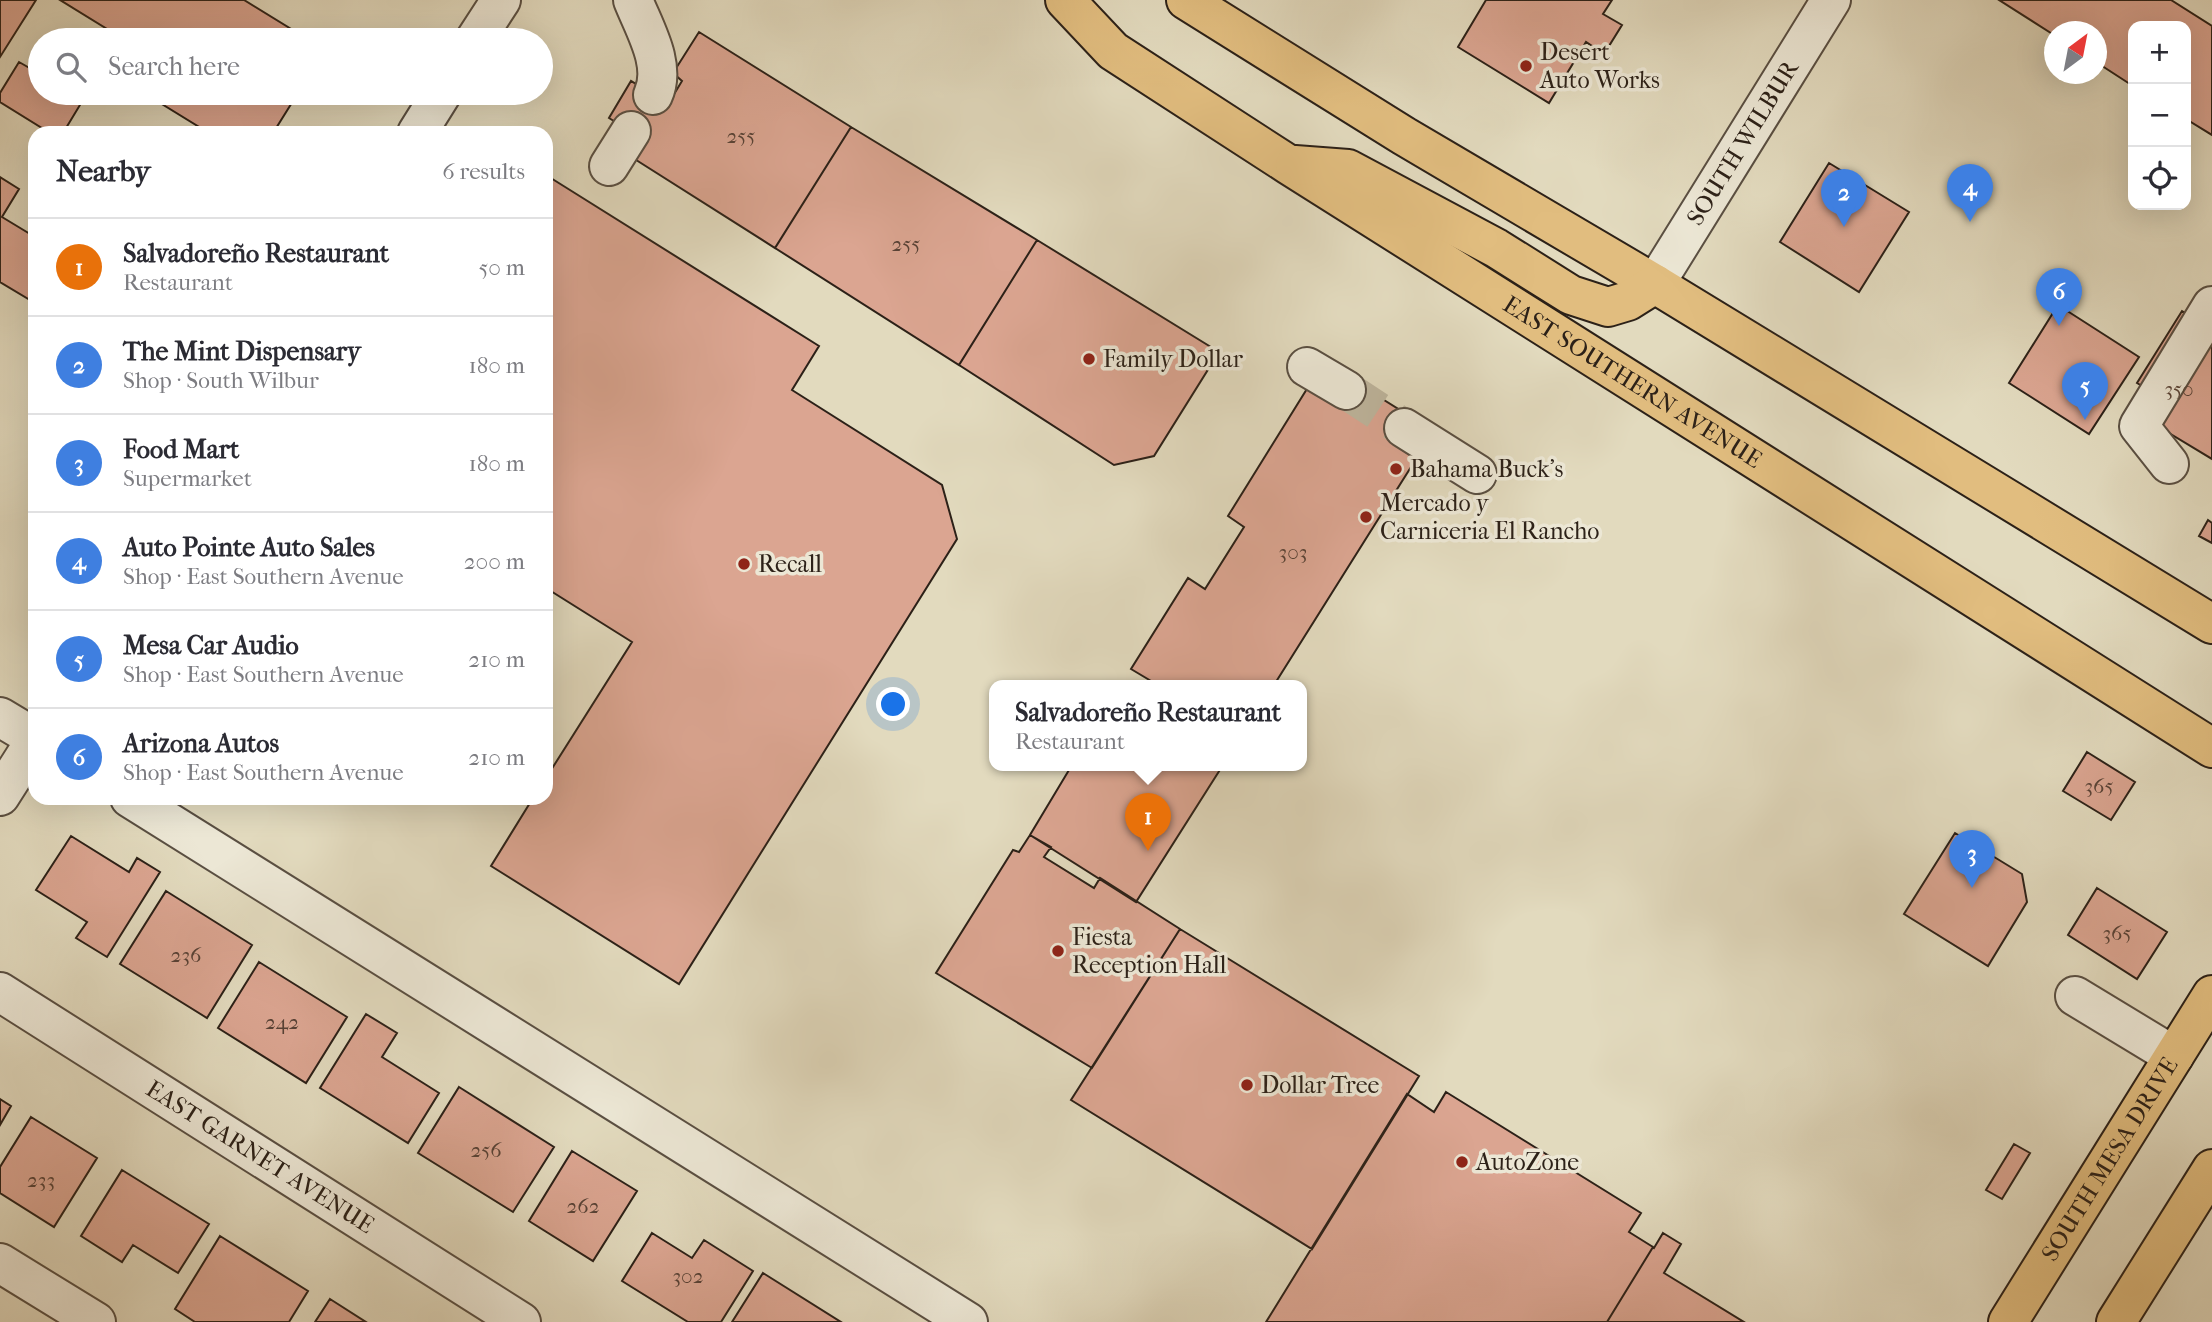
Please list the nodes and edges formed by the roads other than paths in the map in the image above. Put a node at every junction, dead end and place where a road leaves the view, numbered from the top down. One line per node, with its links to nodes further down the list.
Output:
1 (501, 0): 6 (street)
2 (633, 0): 7 (street)
3 (1065, 0): 11 (main road, EAST SOUTHERN AVENUE)
4 (1186, 0): 13 (main road)
5 (1831, 0): 13 (street, SOUTH WILBUR)
6 (483, 28)
7 (653, 95)
8 (434, 105): 9 (street)
9 (421, 126)
10 (631, 131): 12 (street)
11 (1289, 165): 13 (main road); 23 (main road, EAST SOUTHERN AVENUE)
12 (609, 166)
13 (1655, 284): 20 (main road)
14 (2212, 306): 18 (street)
15 (1307, 368): 16 (street)
16 (1346, 390)
17 (1404, 428): 19 (street)
18 (2169, 464)
19 (1477, 474)
20 (2212, 624)
21 (0, 717): 22 (street)
22 (28, 735)
23 (2212, 748)
24 (28, 750): 25 (street)
25 (0, 796)
26 (142, 805): 35 (street)
27 (0, 992): 34 (street, EAST GARNET AVENUE)
28 (2212, 995): 30 (main road, SOUTH MESA DRIVE)
29 (2076, 996): 30 (street)
30 (2174, 1056): 36 (main road, SOUTH MESA DRIVE)
31 (2212, 1169): 37 (main road)
32 (0, 1263): 33 (street)
33 (96, 1322)
34 (521, 1322)
35 (968, 1322)
36 (2008, 1322)
37 (2116, 1322)

